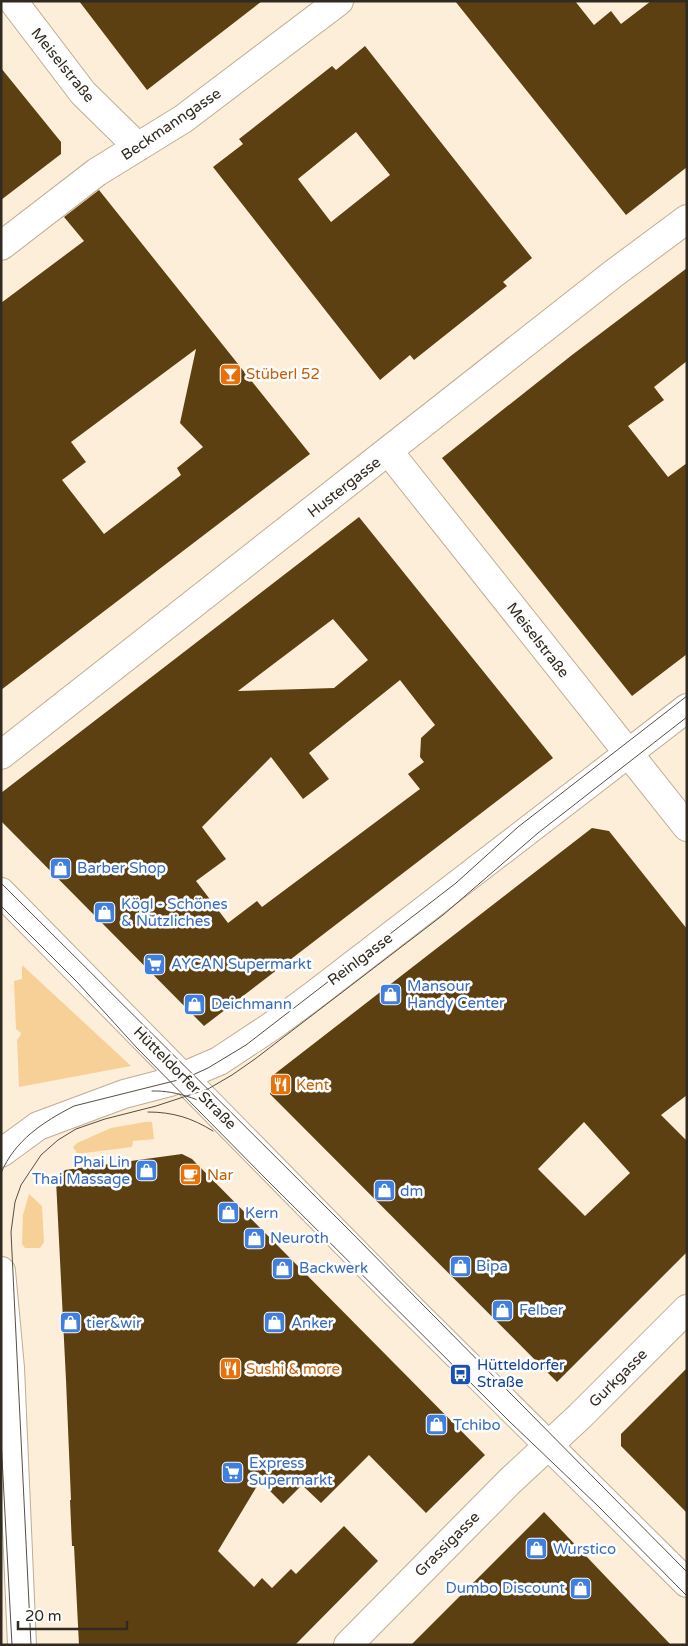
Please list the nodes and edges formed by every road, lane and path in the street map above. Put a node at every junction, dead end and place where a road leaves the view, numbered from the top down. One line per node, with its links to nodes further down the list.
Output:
1 (13, 1): 3 (street, Meiselstraße)
2 (339, 1): 3 (street, Beckmanngasse)
3 (138, 147): 5 (street, Beckmanngasse)
4 (687, 218): 6 (street, Hustergasse)
5 (1, 246)
6 (389, 452): 8 (street, Meiselstraße); 9 (street, Hustergasse)
7 (687, 708): 8 (street, Reinlgasse)
8 (628, 753): 10 (street, Meiselstraße); 12 (street, Reinlgasse)
9 (1, 755)
10 (687, 827)
11 (1, 892): 12 (street, Hütteldorfer Straße)
12 (183, 1076): 13 (street, Reinlgasse); 16 (street, Hütteldorfer Straße)
13 (1, 1153)
14 (1, 1272): 18 (street)
15 (687, 1309): 16 (street, Gurkgasse)
16 (549, 1446): 17 (street, Hütteldorfer Straße); 19 (street, Grassigasse)
17 (687, 1583)
18 (22, 1645)
19 (348, 1645)

